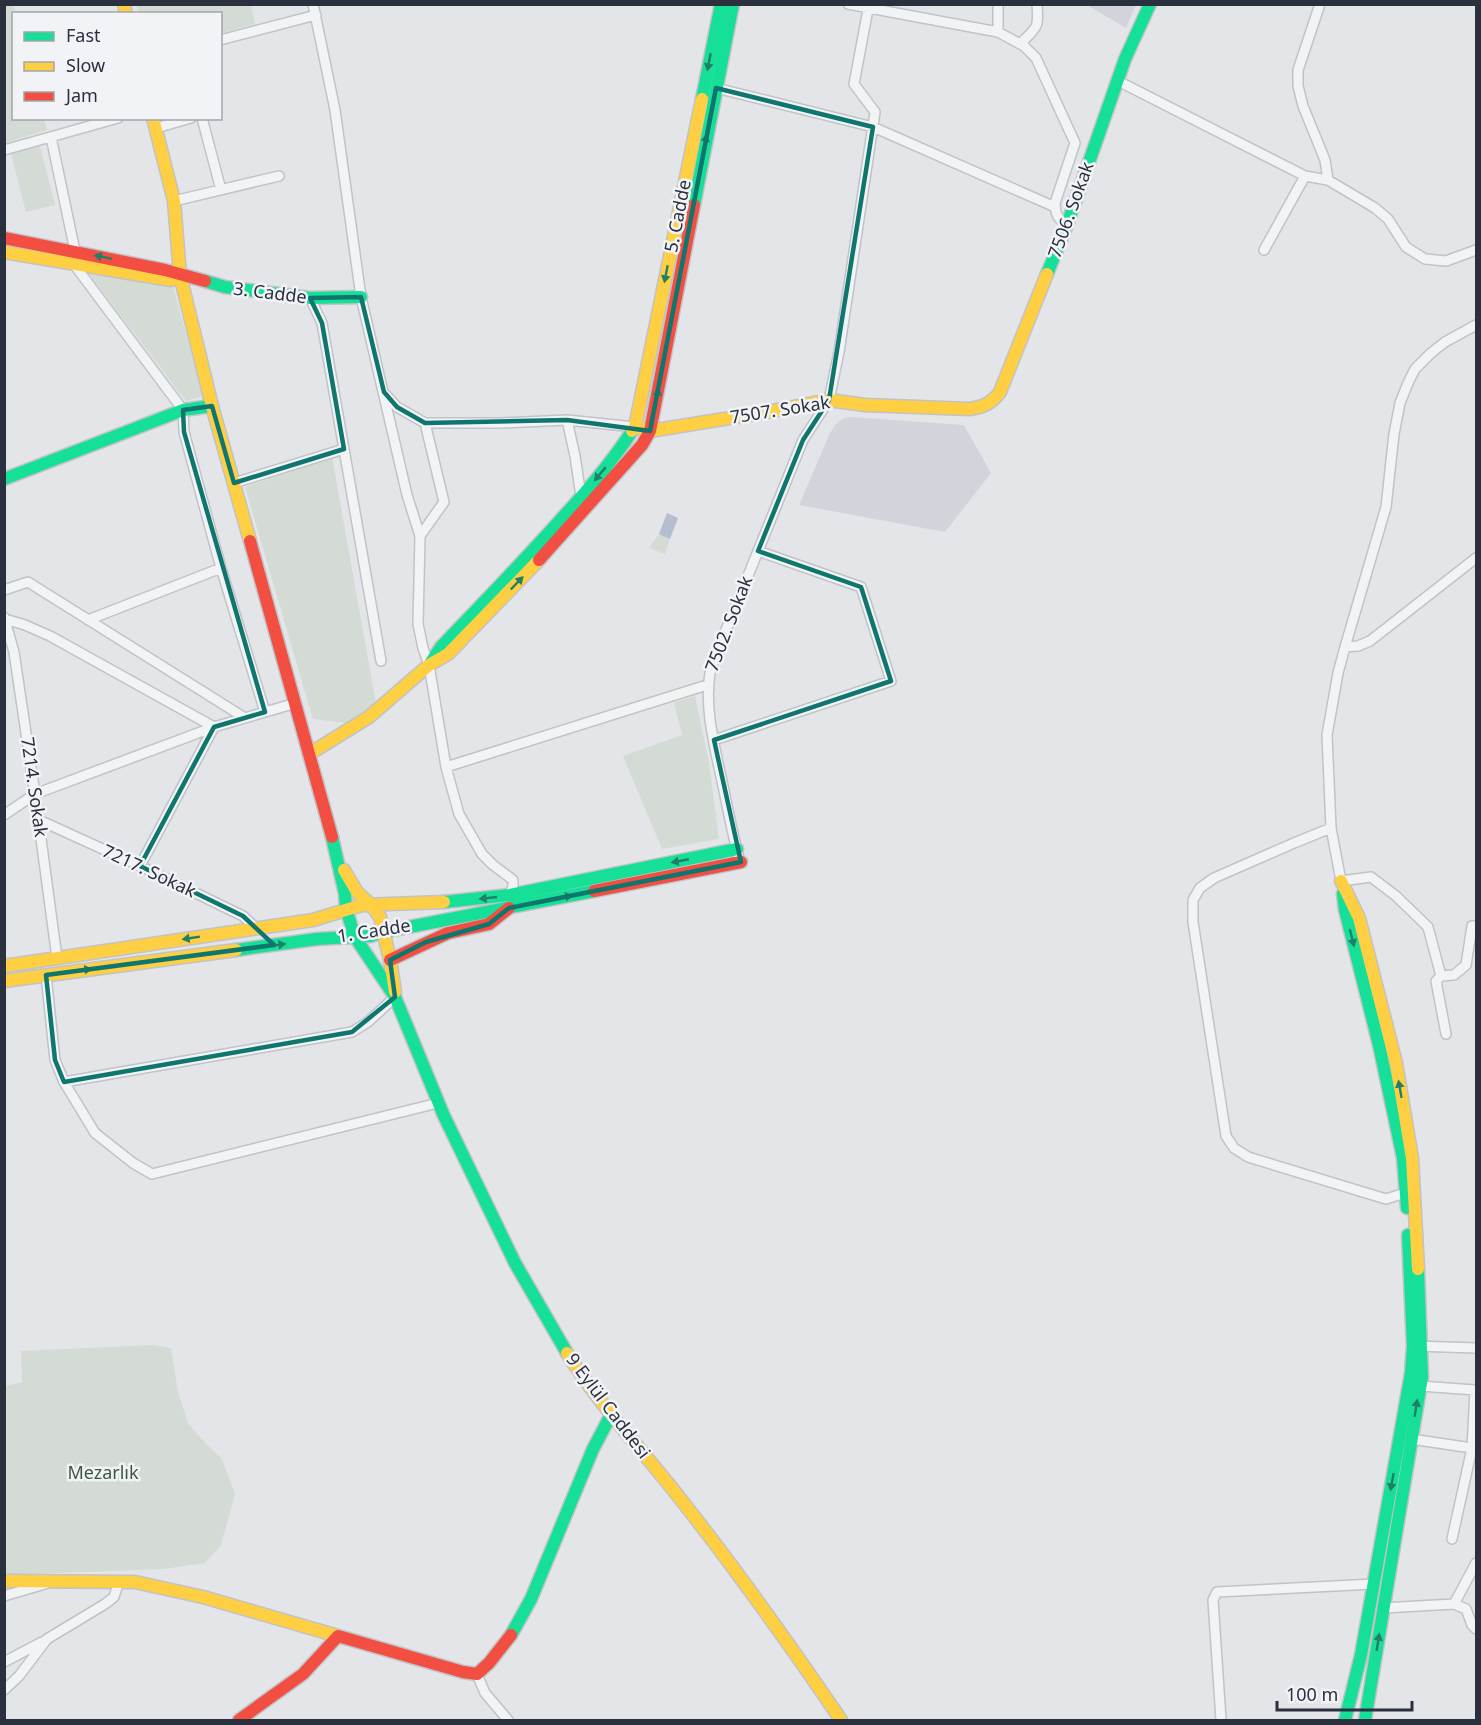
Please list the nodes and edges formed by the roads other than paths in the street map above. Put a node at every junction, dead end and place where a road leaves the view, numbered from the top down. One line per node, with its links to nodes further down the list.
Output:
1 (313, 4): 10 (street)
2 (721, 4): 46 (street, 5. Cadde, one-way to 46)
3 (733, 4): 15 (street)
4 (848, 4): 9 (street)
5 (998, 4): 11 (street)
6 (1037, 4): 13 (street)
7 (1150, 4): 14 (street, 7506. Sokak)
8 (1320, 4): 25 (street)
9 (868, 7): 11 (street); 20 (street)
10 (316, 15): 12 (street); 36 (street)
11 (998, 32): 13 (street)
12 (222, 39)
13 (1020, 44): 28 (street)
14 (1118, 81): 24 (street); 29 (street, 7506. Sokak)
15 (716, 88): 20 (street); 47 (street, one-way to 15)
16 (111, 120): 21 (street)
17 (177, 120): 19 (street)
18 (203, 120): 26 (street)
19 (155, 123): 27 (street, 9 Eylül Caddesi)
20 (873, 127): 28 (street); 40 (street)
21 (51, 137): 22 (street); 34 (street)
22 (4, 150)
23 (279, 176): 26 (street)
24 (1305, 176): 25 (street); 31 (street)
25 (1328, 180): 32 (street)
26 (221, 190): 27 (street)
27 (174, 201): 35 (street, 9 Eylül Caddesi)
28 (1055, 207): 29 (street)
29 (1067, 225): 42 (street, 7506. Sokak)
30 (4, 238): 34 (street, 3. Cadde)
31 (1264, 250)
32 (1476, 250)
33 (4, 252): 34 (street, 3. Cadde)
34 (74, 257): 35 (street, 3. Cadde); 43 (street)
35 (180, 275): 37 (street, 3. Cadde); 41 (street, 9 Eylül Caddesi)
36 (361, 297): 37 (street, 3. Cadde); 39 (street)
37 (310, 298): 48 (street)
38 (1476, 325): 59 (street)
39 (384, 392): 45 (street); 52 (street)
40 (829, 400): 42 (street, 7507. Sokak); 47 (street, 7507. Sokak); 53 (street, 7502. Sokak)
41 (212, 406): 43 (street); 50 (street, 9 Eylül Caddesi)
42 (982, 408)
43 (183, 410): 49 (street); 55 (street)
44 (567, 420): 45 (street); 46 (street); 51 (street)
45 (425, 423): 52 (street)
46 (636, 427): 47 (street); 51 (street, one-way to 51)
47 (650, 430): 62 (street, one-way to 47)
48 (344, 449): 50 (street); 61 (street)
49 (4, 478)
50 (234, 483): 64 (street, 9 Eylül Caddesi)
51 (581, 496): 62 (street)
52 (420, 536): 62 (street)
53 (758, 551): 63 (street, 7502. Sokak); 68 (street)
54 (1476, 558): 59 (street)
55 (221, 568): 58 (street); 65 (street)
56 (4, 590): 58 (street)
57 (5, 618): 60 (street, 7214. Sokak); 67 (street)
58 (88, 620): 66 (street)
59 (1344, 647): 74 (street)
60 (9, 654): 71 (street, 7214. Sokak)
61 (381, 661)
62 (429, 665): 69 (street); 70 (street)
63 (707, 685): 68 (street, 7502. Sokak); 70 (street)
64 (296, 703): 65 (street); 69 (street, 9 Eylül Caddesi)
65 (265, 712): 66 (street)
66 (245, 718): 67 (street)
67 (214, 727): 71 (street); 78 (street)
68 (714, 740): 75 (street, 7502. Sokak)
69 (309, 754): 76 (street, 9 Eylül Caddesi)
70 (447, 767): 80 (street)
71 (36, 794): 72 (street); 73 (street, 7214. Sokak)
72 (4, 814)
73 (39, 820): 78 (street, 7217. Sokak); 88 (street, 7214. Sokak)
74 (1331, 828): 79 (street); 98 (street)
75 (737, 849): 77 (street, 7502. Sokak); 80 (street, 1. Cadde, one-way to 80)
76 (337, 857): 81 (street, 9 Eylül Caddesi); 83 (street, 9 Eylül Caddesi)
77 (741, 862): 82 (street, 1. Cadde, one-way to 77)
78 (140, 866): 85 (street, 7217. Sokak)
79 (1341, 881): 92 (street); 98 (street, one-way to 98); 99 (street, one-way to 79)
80 (510, 895): 81 (street, 1. Cadde, one-way to 81)
81 (372, 906): 83 (street, 1. Cadde); 86 (street, 9 Eylül Caddesi)
82 (508, 908): 86 (street, 1. Cadde); 89 (street)
83 (346, 909): 85 (street, 1. Cadde); 87 (street, 9 Eylül Caddesi)
84 (1476, 926): 92 (street)
85 (256, 928): 88 (street, 1. Cadde, one-way to 88)
86 (383, 932): 87 (street, 1. Cadde); 89 (street, 9 Eylül Caddesi)
87 (355, 937): 91 (street, 1. Cadde, one-way to 87); 94 (street, 9 Eylül Caddesi)
88 (57, 958): 90 (street, 1. Cadde)
89 (390, 960): 94 (street, 9 Eylül Caddesi)
90 (4, 966)
91 (46, 975): 93 (street, 1. Cadde); 96 (street)
92 (1441, 976): 95 (street)
93 (4, 981)
94 (395, 998): 96 (street); 97 (street, 9 Eylül Caddesi)
95 (1446, 1034)
96 (64, 1082): 97 (street)
97 (438, 1103): 102 (street, 9 Eylül Caddesi)
98 (1405, 1193): 99 (street)
99 (1417, 1346): 100 (street); 101 (street); 110 (street, one-way to 110)
100 (1476, 1348)
101 (1420, 1386): 103 (street, one-way to 101); 104 (street)
102 (612, 1413): 118 (street); 122 (street, 9 Eylül Caddesi)
103 (1411, 1439): 104 (street); 113 (street)
104 (1472, 1448): 105 (street)
105 (1452, 1539)
106 (1476, 1563): 112 (street)
107 (4, 1581): 109 (street)
108 (119, 1581): 109 (street); 115 (street); 116 (street)
109 (51, 1582): 111 (street)
110 (1374, 1584): 123 (street); 124 (street)
111 (4, 1596)
112 (1454, 1604): 113 (street); 114 (street)
113 (1383, 1608): 125 (street, one-way to 113)
114 (1476, 1629)
115 (338, 1636): 118 (street); 120 (street)
116 (47, 1640): 117 (street); 119 (street)
117 (4, 1662)
118 (477, 1674): 121 (street)
119 (4, 1690)
120 (239, 1720)
121 (508, 1720)
122 (841, 1720)
123 (1221, 1720)
124 (1345, 1720)
125 (1365, 1720)

